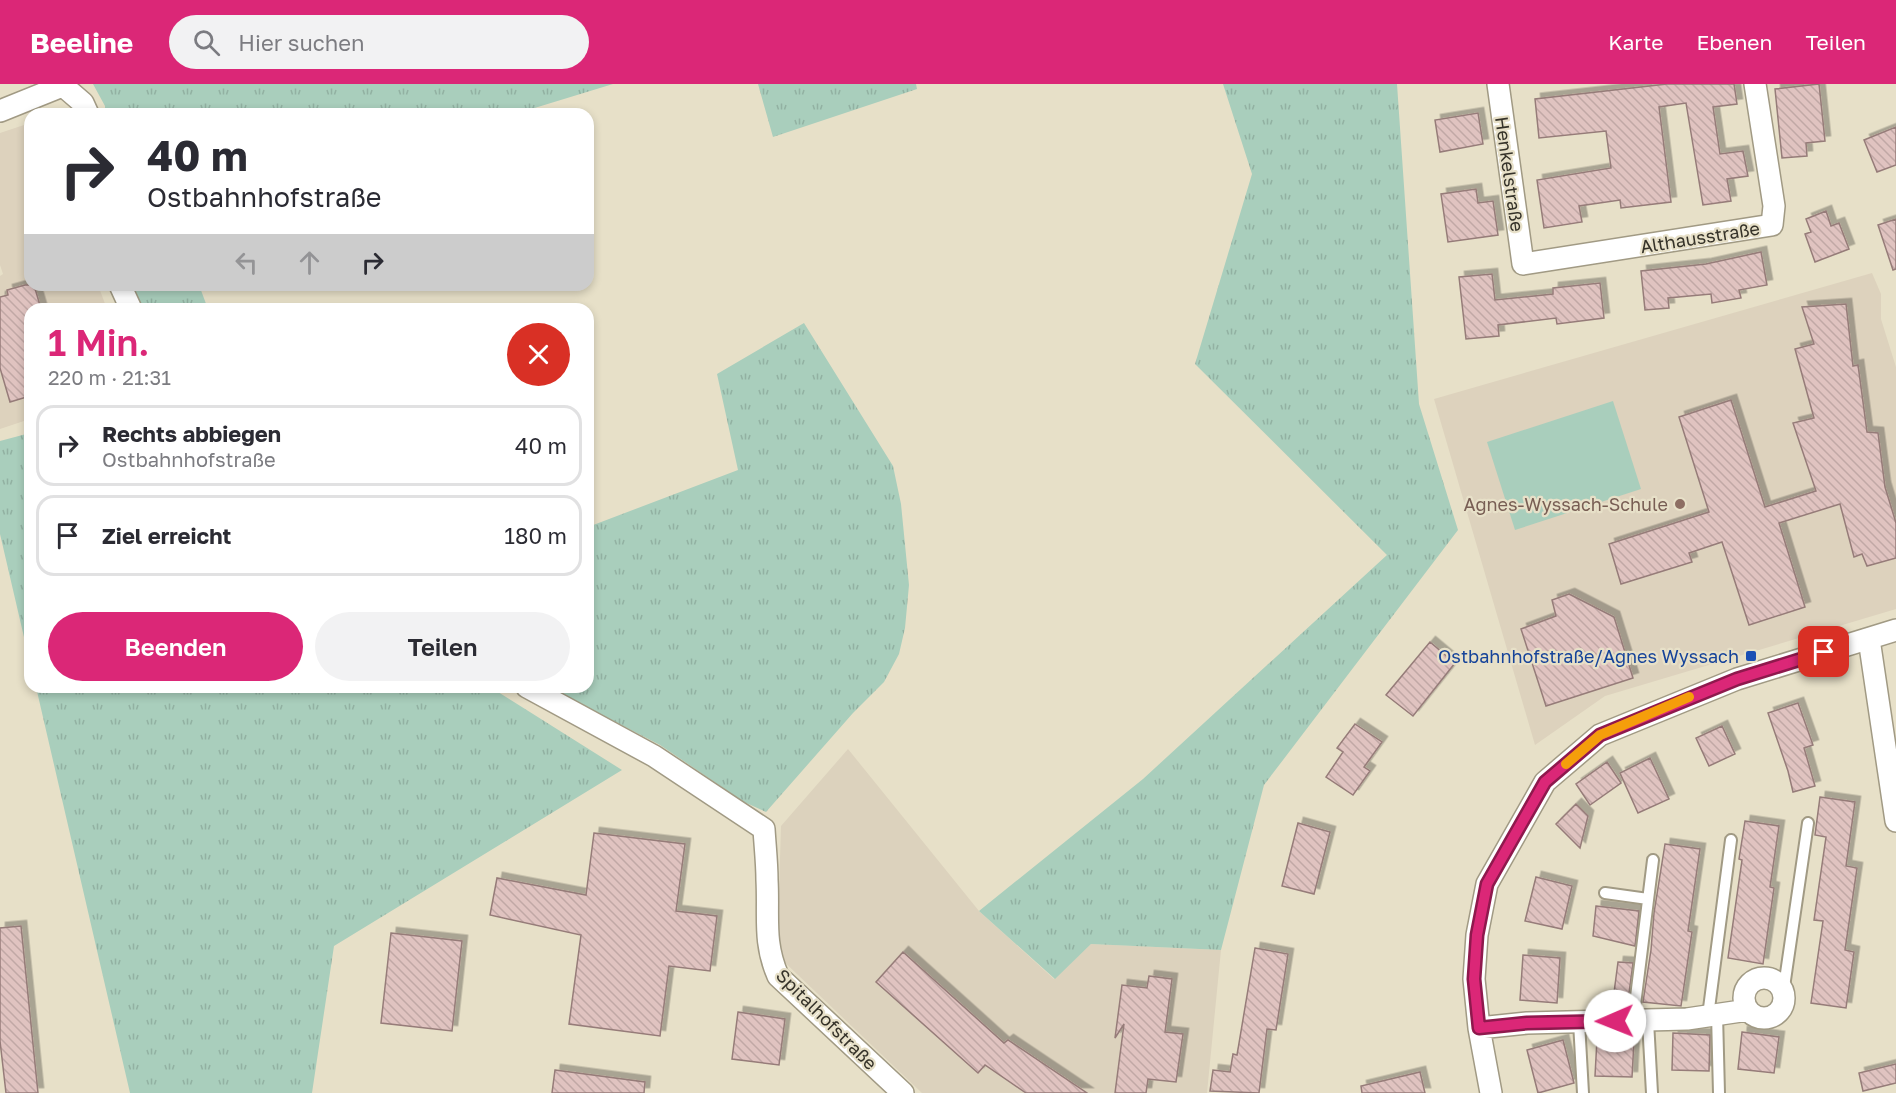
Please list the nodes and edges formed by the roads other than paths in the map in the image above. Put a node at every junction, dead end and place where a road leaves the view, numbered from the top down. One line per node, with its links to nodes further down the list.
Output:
1 (1498, 84): 6 (street, Henkelstraße)
2 (1755, 84): 6 (street, Althausstraße)
3 (61, 85): 4 (street); 5 (street)
4 (85, 108)
5 (0, 111)
6 (1523, 264)
7 (1896, 630): 8 (street)
8 (1869, 639): 10 (street); 21 (street)
9 (538, 693): 22 (street, Spitalhofstraße)
10 (1896, 821)
11 (1808, 823): 16 (lane)
12 (1731, 840): 18 (lane)
13 (1653, 860): 15 (lane)
14 (1605, 893): 15 (lane)
15 (1648, 899): 19 (lane)
16 (1784, 995): 17 (street); 17 (street)
17 (1748, 1010): 18 (street)
18 (1713, 1015): 19 (street); 26 (lane)
19 (1640, 1021): 20 (street); 25 (lane)
20 (1578, 1022): 21 (street); 24 (lane)
21 (1479, 1028): 23 (street)
22 (903, 1093)
23 (1491, 1093)
24 (1583, 1093)
25 (1652, 1093)
26 (1719, 1093)

